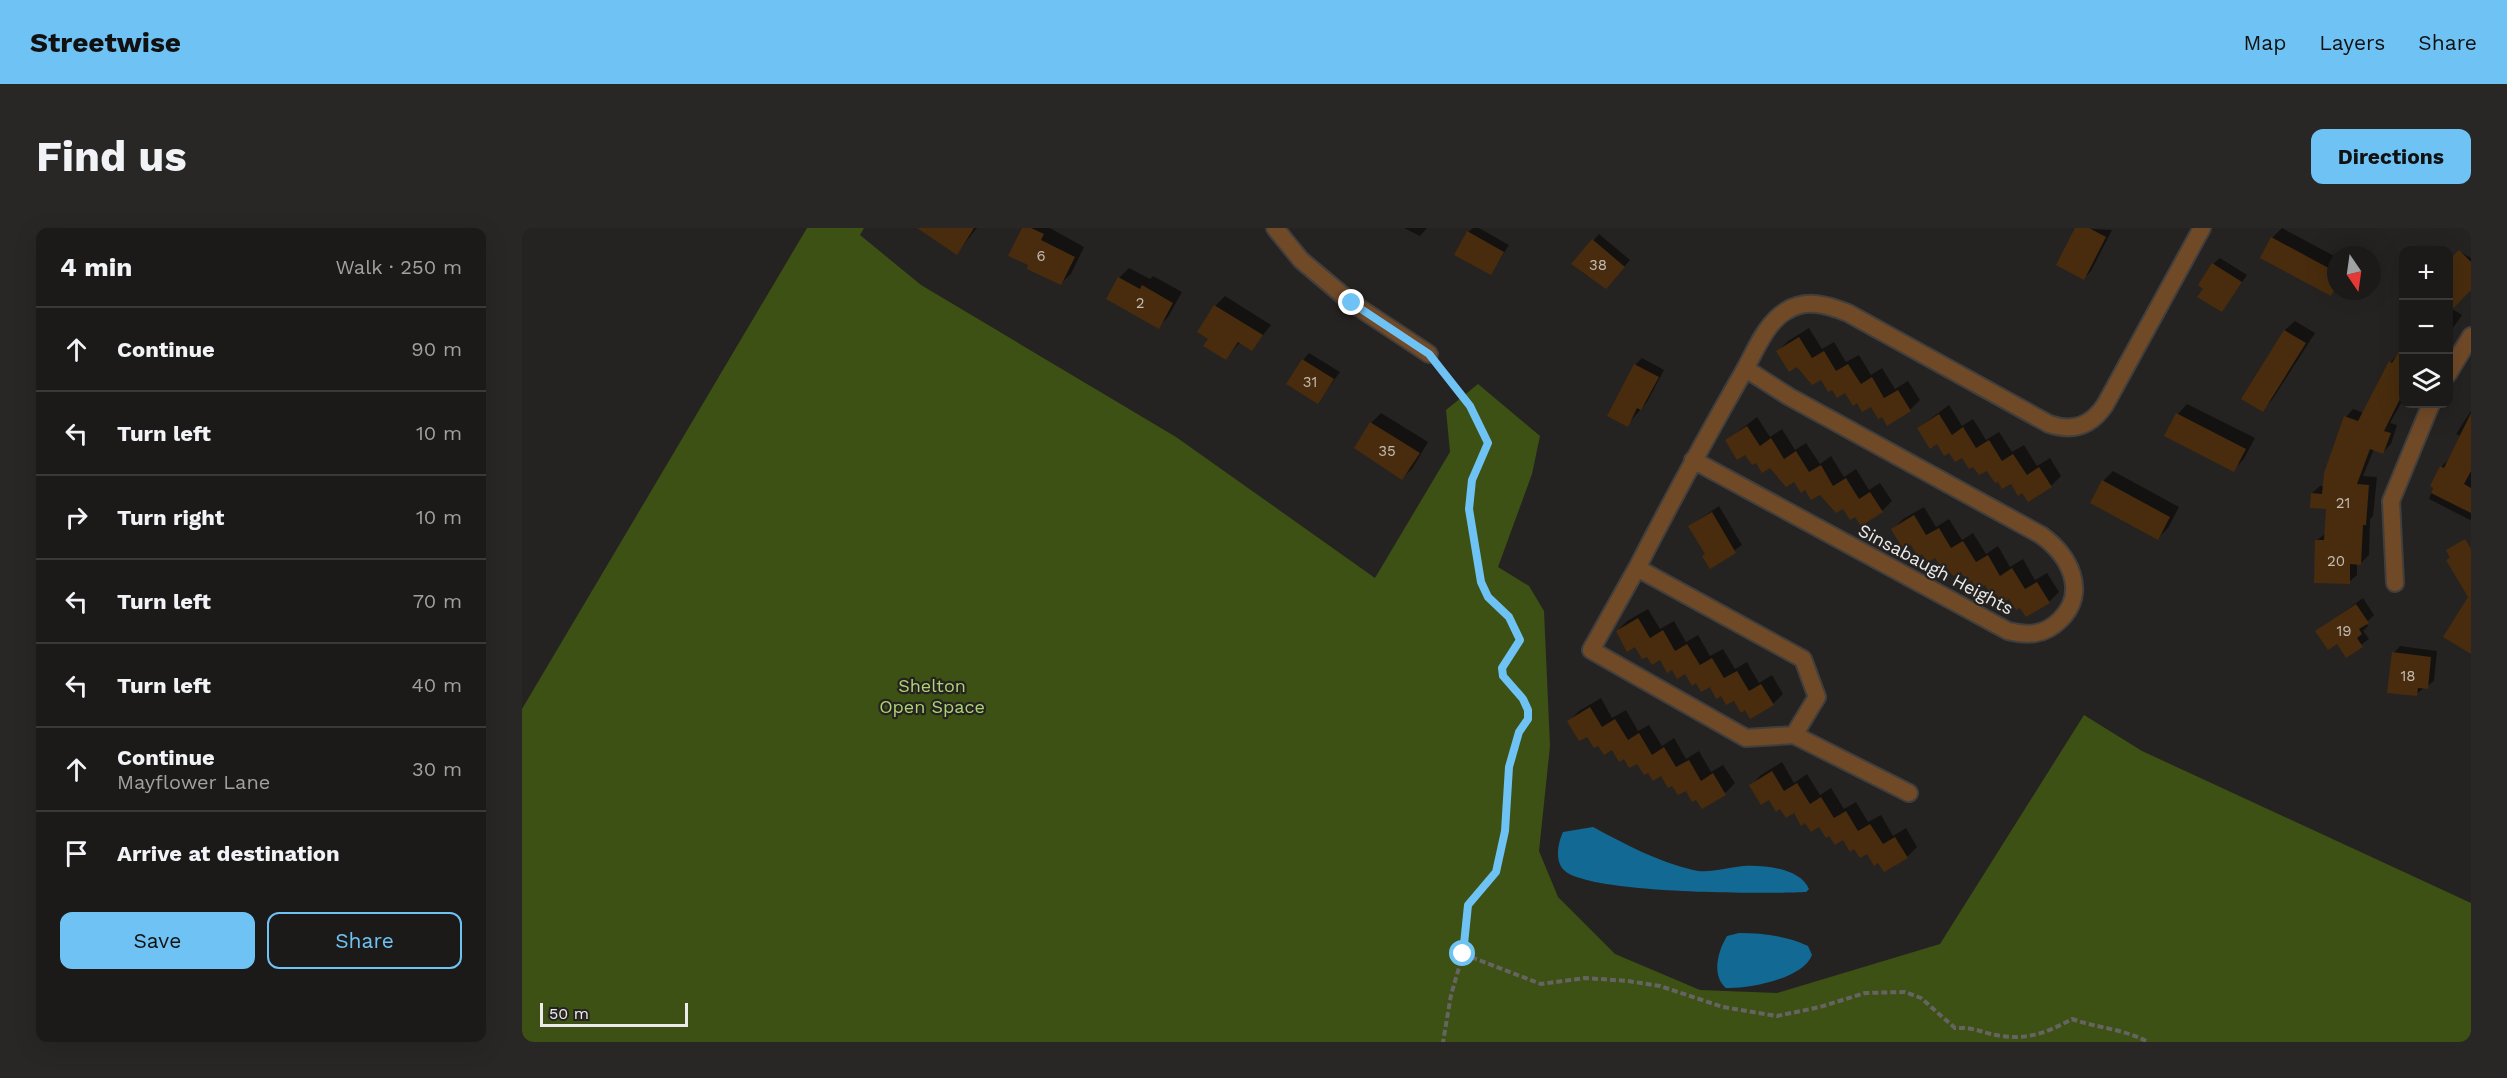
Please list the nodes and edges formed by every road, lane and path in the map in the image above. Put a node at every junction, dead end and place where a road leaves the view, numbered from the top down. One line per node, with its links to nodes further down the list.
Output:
1 (1275, 228): 4 (street)
2 (2202, 228): 6 (street)
3 (2471, 336): 5 (street)
4 (1429, 354): 13 (path)
5 (2453, 366)
6 (1746, 369): 8 (street); 8 (street, Sinsabaugh Heights)
7 (2429, 408): 10 (street)
8 (1693, 460): 9 (street)
9 (1637, 568): 11 (street); 11 (street)
10 (2395, 583)
11 (1794, 735): 12 (street)
12 (1909, 793)
13 (1463, 954): 14 (path); 15 (path)
14 (1443, 1042)
15 (2148, 1042)

